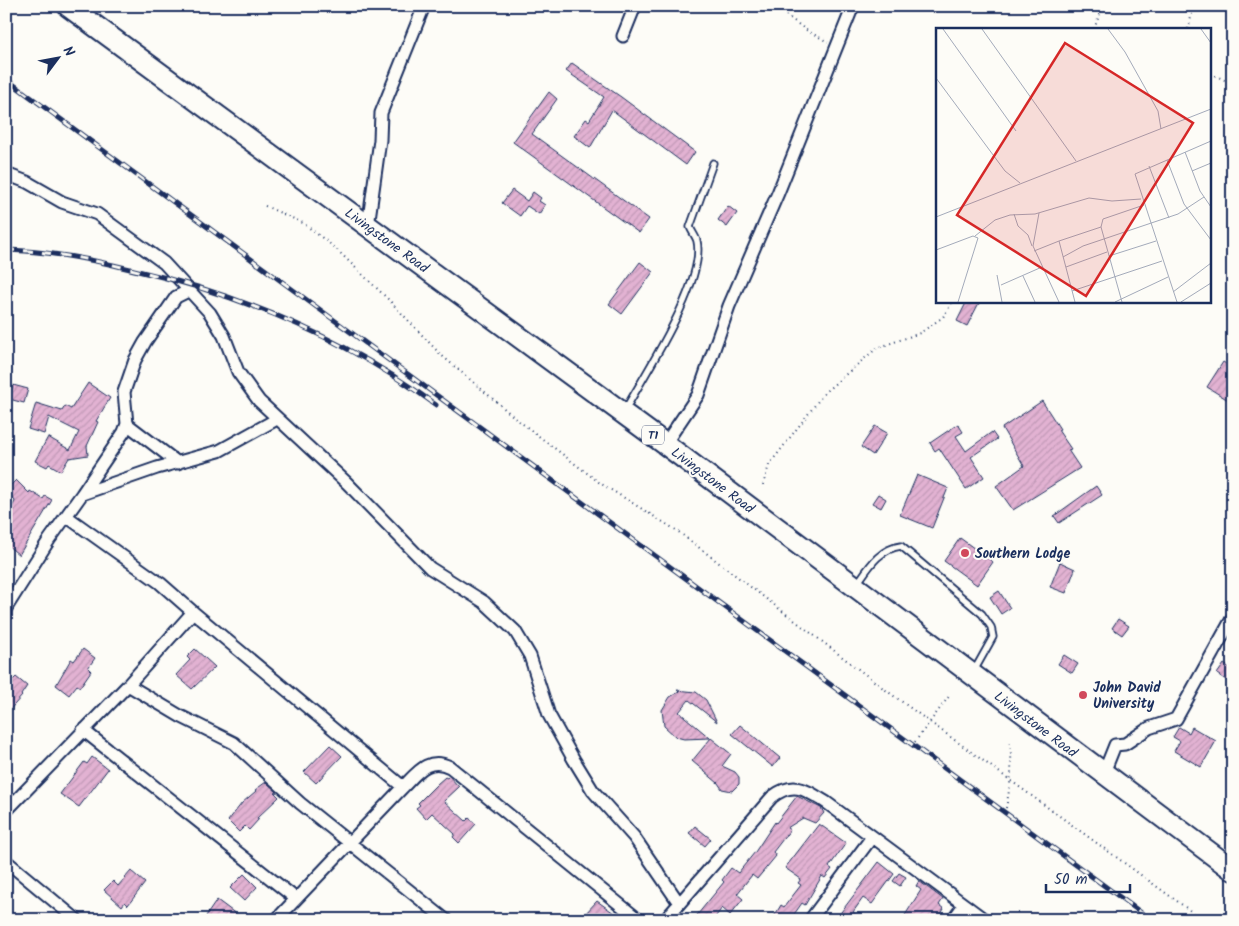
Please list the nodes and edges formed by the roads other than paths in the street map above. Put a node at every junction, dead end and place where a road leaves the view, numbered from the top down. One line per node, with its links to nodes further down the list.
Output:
1 (68, 6): 8 (highway, Livingstone Road / T1)
2 (424, 6): 8 (street)
3 (635, 6): 5 (street)
4 (852, 6): 13 (street)
5 (623, 36)
6 (713, 164): 10 (lane)
7 (6, 174): 9 (street)
8 (368, 226): 10 (highway, Livingstone Road / T1)
9 (190, 290): 11 (street); 12 (street)
10 (623, 414): 13 (highway, Livingstone Road / T1)
11 (277, 419): 14 (street); 32 (street)
12 (127, 424): 14 (street); 15 (street)
13 (665, 444): 17 (highway, Livingstone Road / T1)
14 (178, 463): 15 (street)
15 (82, 494): 16 (street)
16 (66, 516): 18 (street); 19 (street)
17 (855, 587): 21 (highway, Livingstone Road / T1); 21 (lane)
18 (6, 608)
19 (193, 612): 22 (street); 25 (street)
20 (1233, 617): 24 (street)
21 (971, 675): 24 (highway, Livingstone Road / T1)
22 (128, 684): 23 (street); 28 (street)
23 (83, 730): 26 (street); 31 (street)
24 (1103, 775): 30 (highway, Livingstone Road / T1)
25 (403, 787): 28 (street); 37 (street)
26 (6, 811)
27 (872, 837): 32 (street); 33 (street); 39 (street)
28 (350, 844): 31 (street); 36 (street)
29 (6, 861): 35 (street)
30 (1233, 870)
31 (295, 898): 34 (street)
32 (679, 903): 38 (street)
33 (964, 905): 40 (street); 41 (street)
34 (278, 919)
35 (77, 920)
36 (446, 920)
37 (640, 920)
38 (665, 920)
39 (810, 920)
40 (953, 920)
41 (985, 920)

